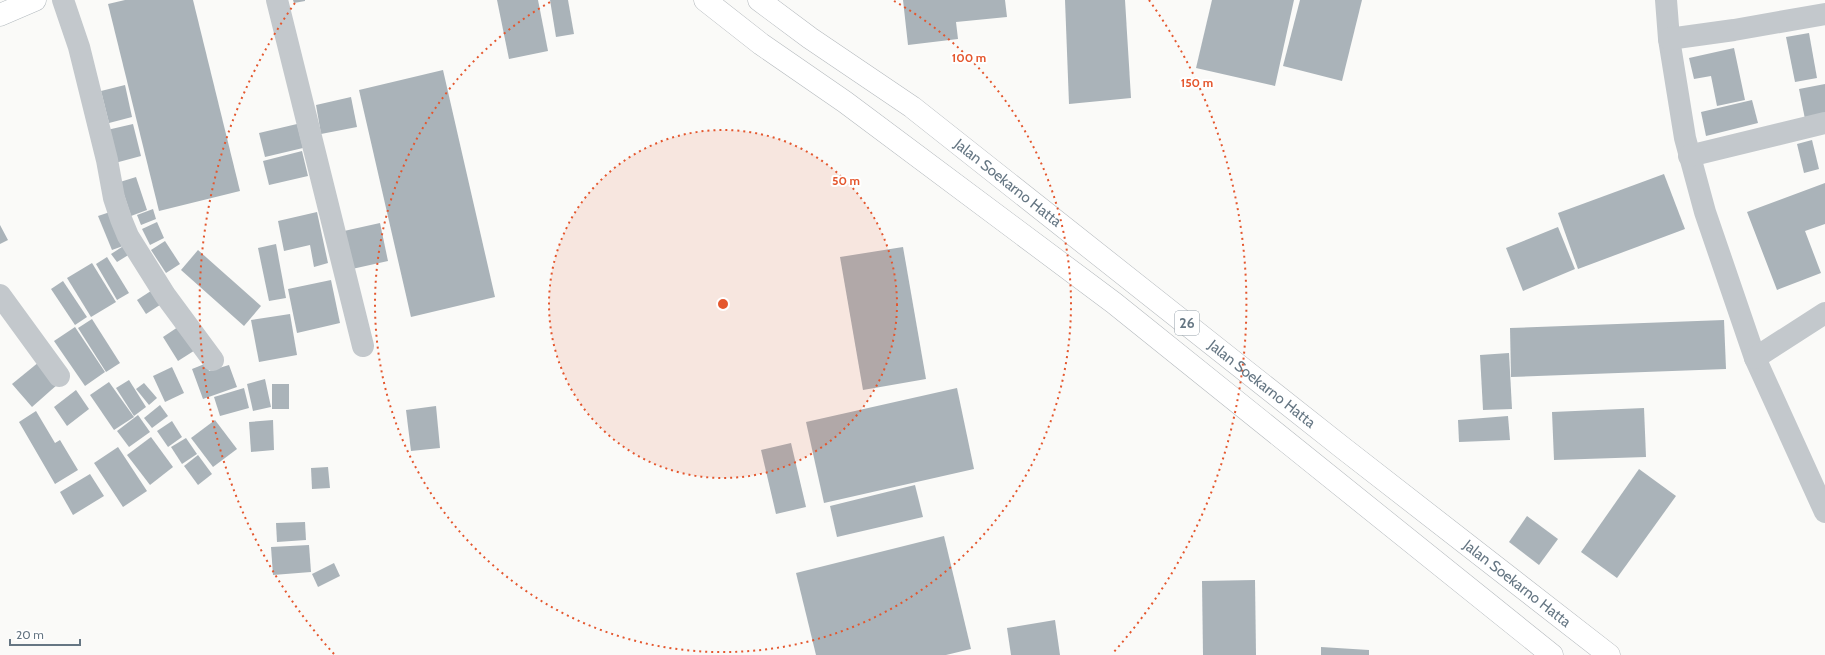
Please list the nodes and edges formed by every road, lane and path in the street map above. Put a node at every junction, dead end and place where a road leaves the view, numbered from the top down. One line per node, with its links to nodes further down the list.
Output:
1 (36, 0): 8 (main road)
2 (63, 0): 18 (street)
3 (277, 0): 16 (street)
4 (705, 0): 11 (main road, Jalan Soekarno Hatta / 26)
5 (759, 0): 9 (main road, Jalan Soekarno Hatta / 26)
6 (1666, 0): 10 (street)
7 (1825, 14): 10 (street)
8 (0, 15)
9 (810, 38): 11 (main road); 22 (main road, Jalan Soekarno Hatta / 26)
10 (1669, 39): 13 (street)
11 (798, 68): 21 (main road, Jalan Soekarno Hatta / 26)
12 (1825, 123): 13 (street)
13 (1690, 156): 17 (street)
14 (0, 295): 19 (street)
15 (1825, 313): 17 (street)
16 (362, 346)
17 (1755, 358): 20 (street)
18 (213, 360)
19 (59, 376)
20 (1825, 512)
21 (1552, 655)
22 (1609, 655)

